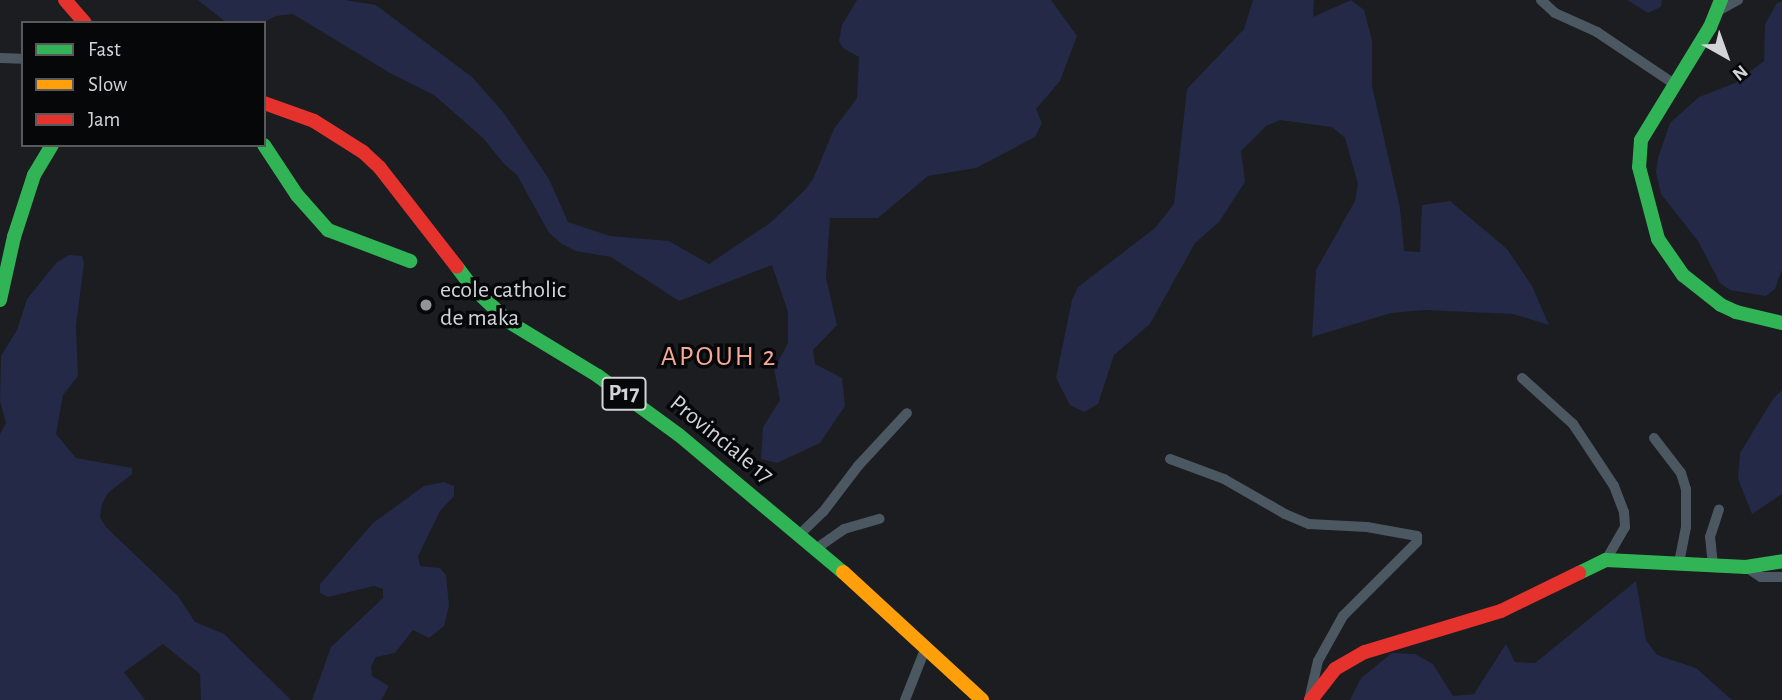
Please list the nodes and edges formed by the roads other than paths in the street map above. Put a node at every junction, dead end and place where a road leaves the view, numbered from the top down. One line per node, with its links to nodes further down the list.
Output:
1 (65, 0): 5 (street)
2 (1541, 0): 8 (street)
3 (1738, 0): 4 (street)
4 (1720, 6): 8 (street)
5 (83, 21)
6 (0, 58): 7 (street)
7 (21, 59)
8 (1673, 83): 14 (street)
9 (266, 104): 21 (street, Provinciale 17 / P17)
10 (51, 147): 13 (street)
11 (265, 147): 12 (street)
12 (410, 261)
13 (0, 300)
14 (1782, 323)
15 (1522, 378): 23 (street)
16 (907, 413): 21 (street)
17 (1654, 438): 25 (street)
18 (1170, 459): 32 (street)
19 (1719, 509): 26 (street)
20 (880, 519): 22 (street)
21 (800, 534): 22 (street, Provinciale 17 / P17)
22 (817, 548): 29 (street, Provinciale 17 / P17)
23 (1606, 559): 25 (street); 32 (street)
24 (1782, 561): 27 (street)
25 (1679, 563): 26 (street)
26 (1713, 565): 27 (street)
27 (1746, 567): 28 (street)
28 (1782, 577)
29 (926, 647): 30 (street); 31 (street, Provinciale 17 / P17)
30 (905, 700)
31 (982, 700)
32 (1310, 700)

